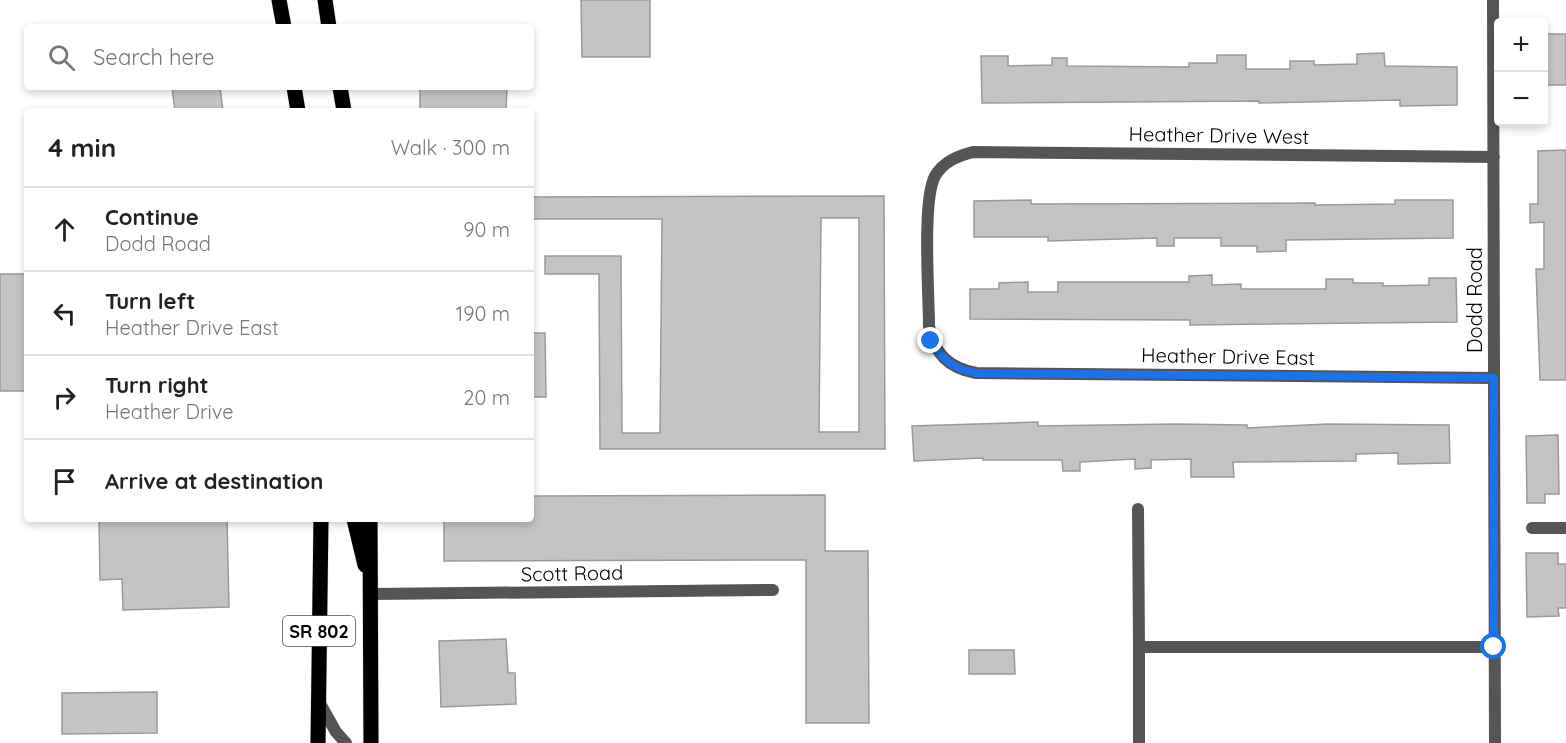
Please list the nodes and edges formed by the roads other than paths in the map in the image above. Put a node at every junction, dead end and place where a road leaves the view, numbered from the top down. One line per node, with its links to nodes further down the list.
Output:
1 (279, 0): 4 (main road)
2 (325, 0): 5 (main road)
3 (1493, 0): 10 (street, Dodd Road)
4 (283, 24)
5 (329, 24)
6 (294, 90): 8 (main road)
7 (340, 90): 9 (main road)
8 (298, 108)
9 (344, 108)
10 (1494, 157): 11 (street, Heather Drive West); 12 (street, Dodd Road)
11 (962, 370): 12 (street, Heather Drive East)
12 (1494, 378): 22 (street, Dodd Road)
13 (1138, 510): 21 (street)
14 (321, 522): 23 (main road, SR 802)
15 (355, 522): 20 (main road)
16 (370, 522): 20 (main road, SR 802)
17 (1532, 528): 18 (street)
18 (1566, 528)
19 (773, 590): 20 (street, Scott Road)
20 (371, 594): 26 (main road, SR 802)
21 (1139, 647): 22 (street); 27 (street)
22 (1494, 647): 28 (street, Dodd Road)
23 (318, 699): 24 (main road, SR 802); 25 (street)
24 (318, 743)
25 (346, 743)
26 (371, 743)
27 (1139, 743)
28 (1495, 743)

